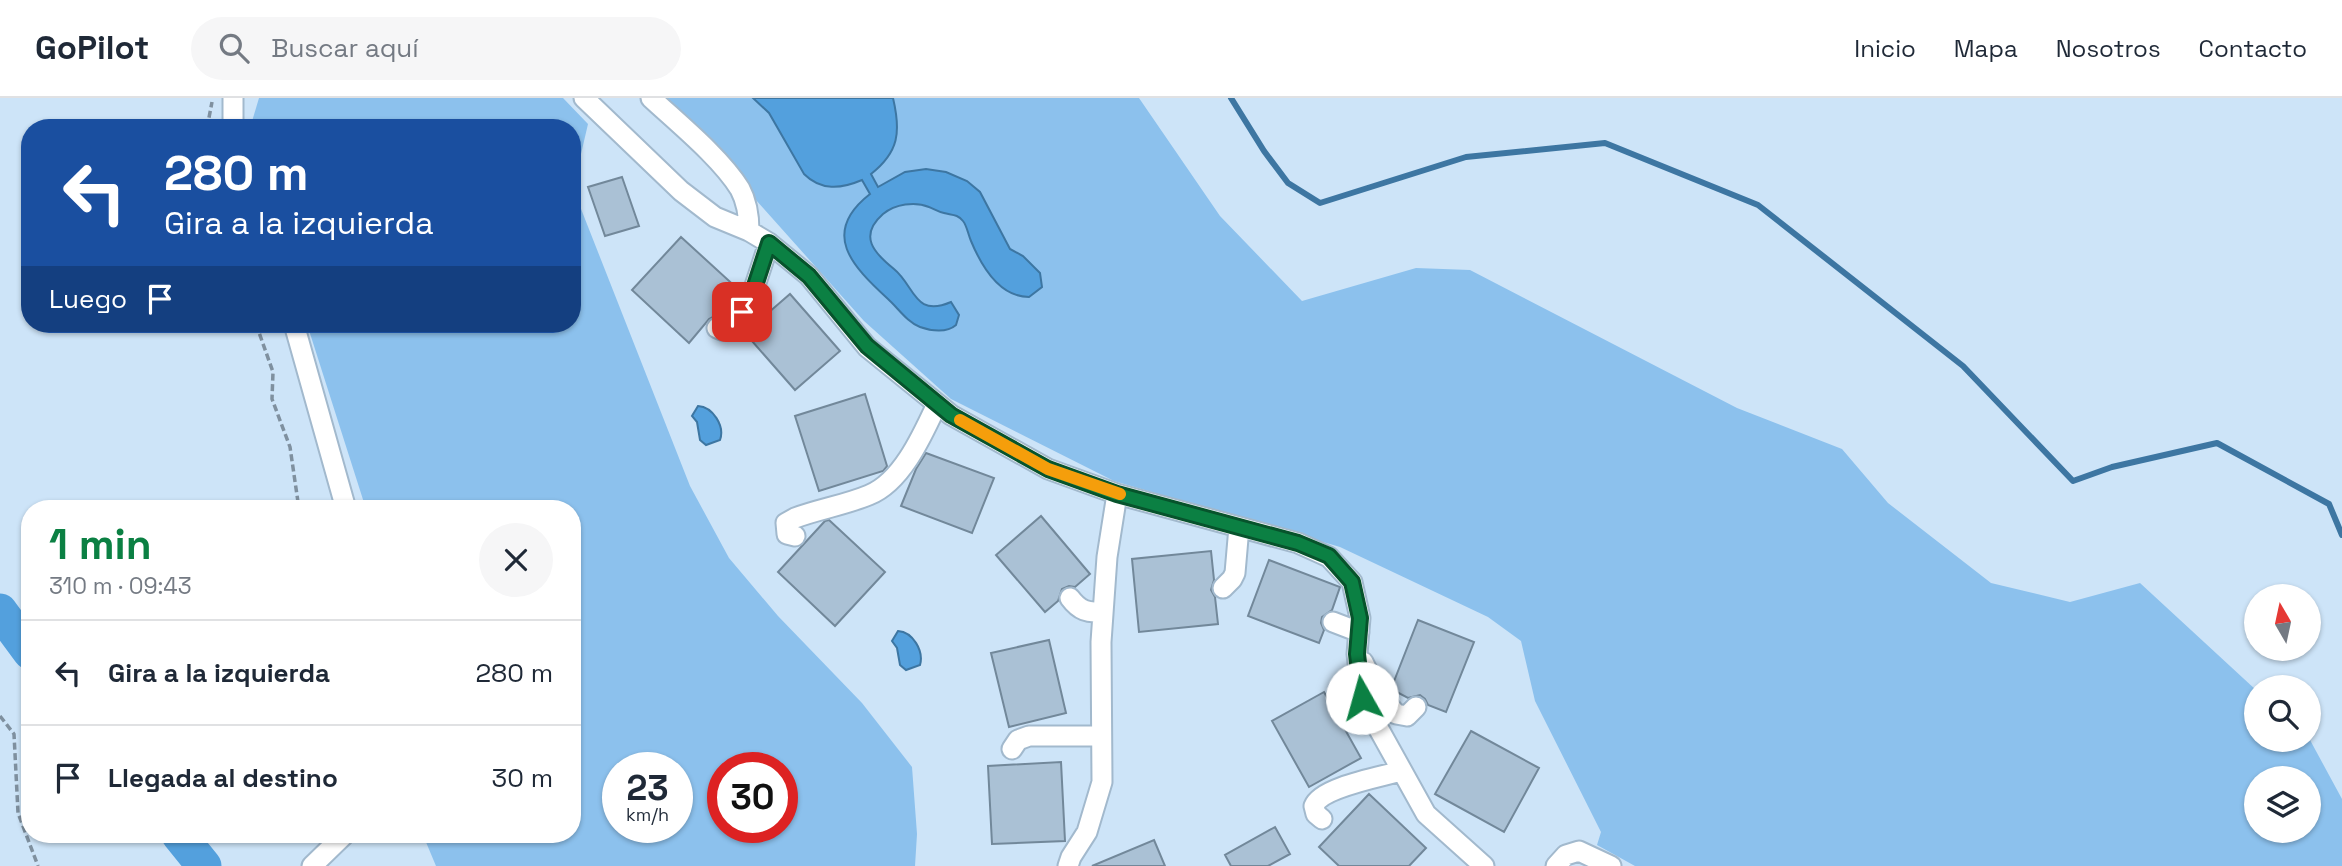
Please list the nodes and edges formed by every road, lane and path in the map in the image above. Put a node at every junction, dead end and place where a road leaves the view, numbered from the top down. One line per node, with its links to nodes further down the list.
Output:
1 (213, 98): 5 (path)
2 (233, 98): 6 (street)
3 (585, 98): 7 (street)
4 (652, 98): 7 (street)
5 (209, 119)
6 (233, 119)
7 (749, 231): 8 (street)
8 (769, 243): 9 (street); 12 (street)
9 (717, 328)
10 (259, 333): 14 (path)
11 (297, 333): 15 (street)
12 (937, 404): 13 (street); 17 (street)
13 (1117, 494): 16 (street); 20 (street)
14 (298, 500)
15 (343, 500)
16 (1239, 527): 18 (street); 22 (street)
17 (795, 536)
18 (1223, 588)
19 (1070, 598): 20 (street)
20 (1103, 611): 26 (street)
21 (1333, 622): 22 (street)
22 (1359, 632): 23 (street)
23 (1357, 654): 24 (street); 28 (street)
24 (1416, 707)
25 (0, 716): 30 (path)
26 (1100, 736): 27 (street); 37 (street)
27 (1012, 749)
28 (1401, 771): 29 (street); 34 (street)
29 (1322, 820)
30 (21, 821)
31 (1472, 830): 34 (street)
32 (29, 843): 35 (path)
33 (336, 843): 36 (street)
34 (1464, 849): 38 (street)
35 (38, 866)
36 (312, 866)
37 (1068, 866)
38 (1484, 866)
39 (1556, 866): 40 (street)
40 (1611, 866)

